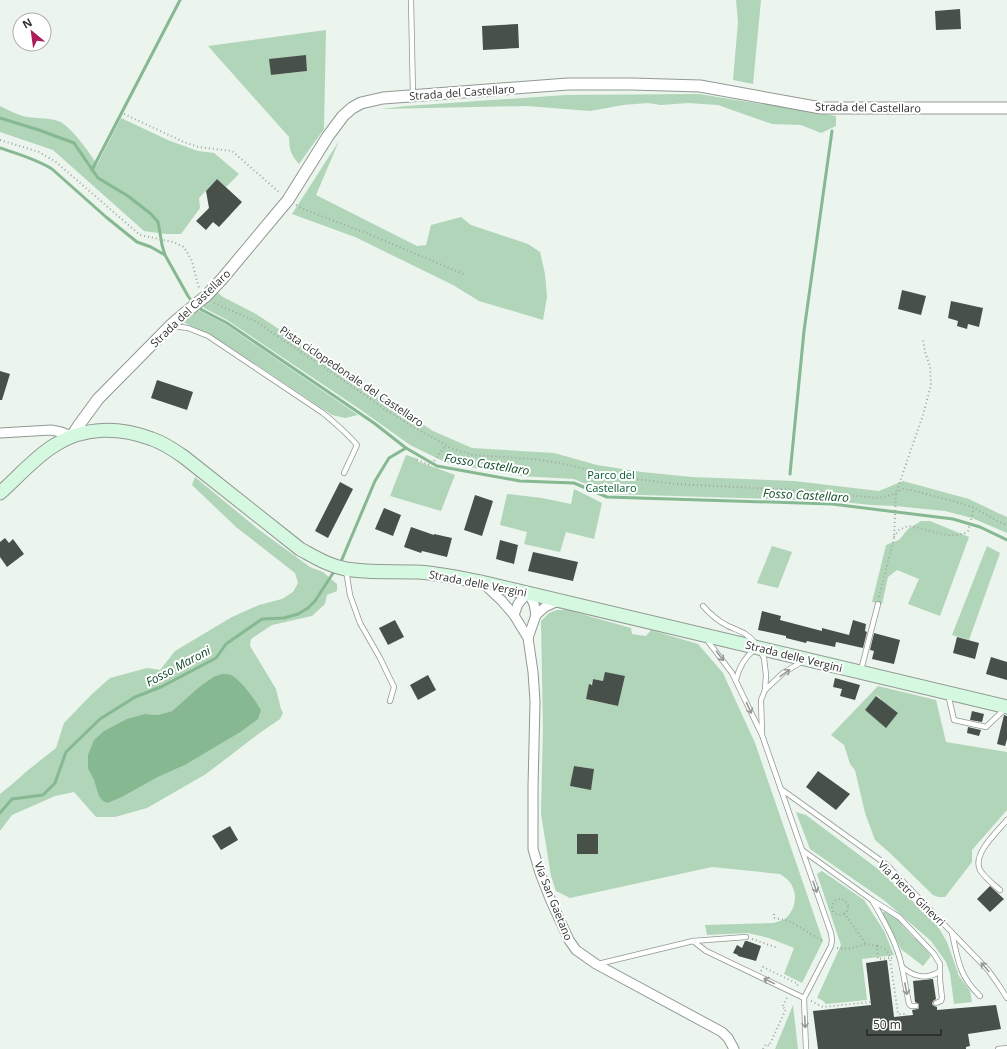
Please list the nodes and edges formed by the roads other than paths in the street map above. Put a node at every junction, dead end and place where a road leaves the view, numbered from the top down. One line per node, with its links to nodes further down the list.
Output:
1 (411, 0): 2 (lane)
2 (413, 95): 3 (street, Strada del Castellaro); 4 (street, Strada del Castellaro)
3 (1007, 108)
4 (170, 326): 6 (street, Strada del Castellaro); 7 (lane)
5 (0, 433): 6 (street)
6 (72, 436): 8 (main road, Strada delle Vergini); 9 (main road, Strada delle Vergini)
7 (344, 473)
8 (0, 493)
9 (346, 569): 10 (main road, Strada delle Vergini); 25 (lane)
10 (481, 582): 11 (main road, Strada delle Vergini); 15 (street, Via San Gaetano)
11 (528, 592): 12 (main road, Strada delle Vergini); 15 (street); 16 (street)
12 (560, 600): 16 (street); 17 (main road, Strada delle Vergini)
13 (878, 604): 21 (lane)
14 (702, 606): 19 (lane)
15 (514, 615): 18 (street, Via San Gaetano)
16 (536, 615): 18 (street, Via San Gaetano)
17 (702, 634): 19 (main road, Strada delle Vergini); 22 (lane, one-way to 22)
18 (528, 638): 36 (street, Via San Gaetano)
19 (758, 647): 20 (main road, Strada delle Vergini); 22 (lane); 23 (lane)
20 (807, 659): 21 (main road, Strada delle Vergini); 23 (lane, one-way to 20)
21 (861, 672): 24 (main road, Strada delle Vergini)
22 (736, 680): 27 (lane, one-way to 27)
23 (764, 690): 27 (lane)
24 (947, 693): 26 (main road, Strada delle Vergini); 26 (lane)
25 (390, 701)
26 (1007, 707)
27 (762, 735): 28 (lane)
28 (781, 789): 30 (lane); 33 (lane, Via Pietro Ginevri)
29 (1007, 820): 31 (lane)
30 (802, 850): 32 (lane); 40 (lane, one-way to 40)
31 (1000, 890)
32 (872, 900): 37 (lane); 38 (lane)
33 (951, 932): 39 (lane); 41 (lane, Via Pietro Ginevri, one-way to 33)
34 (746, 937): 35 (lane)
35 (693, 941): 36 (lane); 40 (lane, one-way to 35)
36 (596, 964): 45 (street, Via San Gaetano)
37 (902, 967): 38 (lane); 43 (lane, one-way to 43)
38 (940, 971): 42 (lane)
39 (980, 996)
40 (804, 998): 46 (lane, one-way to 46)
41 (1007, 998)
42 (936, 1003)
43 (916, 1006)
44 (1007, 1048): 47 (lane)
45 (734, 1049)
46 (806, 1049)
47 (998, 1049)

